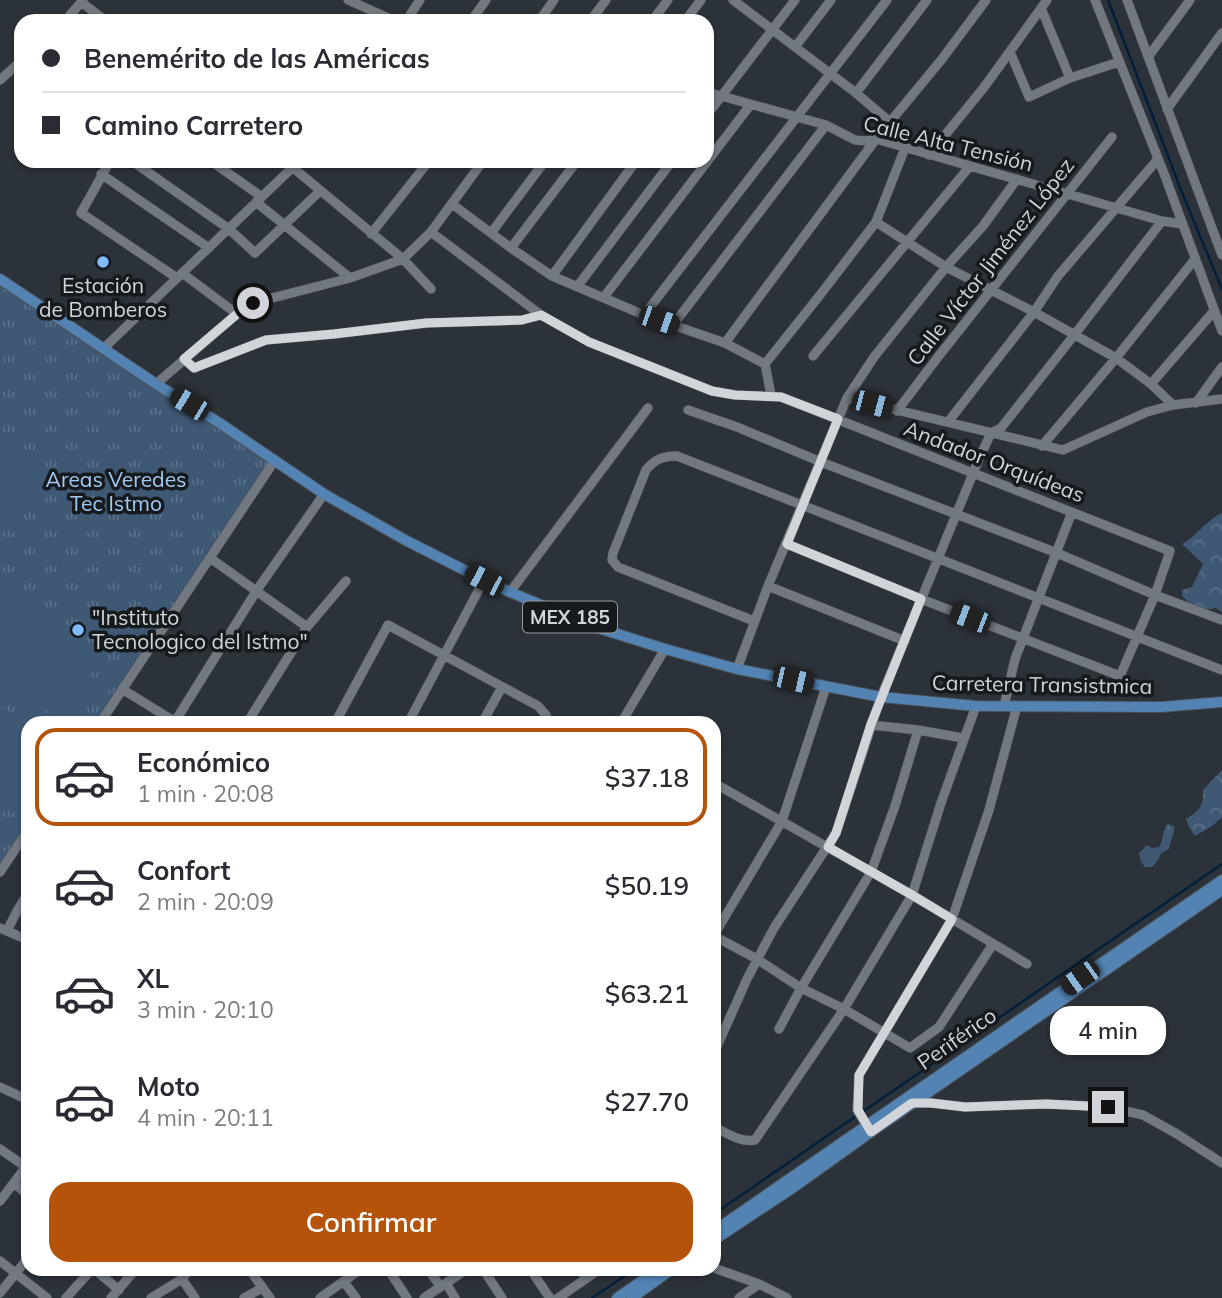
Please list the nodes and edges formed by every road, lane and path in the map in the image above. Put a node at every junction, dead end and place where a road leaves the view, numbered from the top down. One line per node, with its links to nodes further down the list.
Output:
1 (554, 0): 19 (street)
2 (606, 0): 20 (street)
3 (668, 0): 21 (street)
4 (701, 0): 22 (street)
5 (795, 0): 23 (street)
6 (831, 0): 25 (street)
7 (887, 0): 30 (street)
8 (927, 0): 33 (street)
9 (986, 0): 40 (street)
10 (1095, 0): 28 (street)
11 (1190, 0): 27 (street)
12 (82, 1): 17 (street)
13 (351, 1): 18 (street)
14 (736, 1): 23 (street)
15 (1129, 1): 27 (street)
16 (1044, 4): 26 (street); 31 (street)
17 (98, 14)
18 (379, 14)
19 (543, 14)
20 (595, 14)
21 (657, 14)
22 (690, 14)
23 (772, 30): 25 (street); 35 (street)
24 (1222, 33): 38 (street)
25 (795, 47): 30 (street)
26 (1010, 52): 31 (street); 46 (street)
27 (1148, 57): 38 (street)
28 (1119, 62): 31 (street); 47 (street)
29 (14, 67): 32 (street)
30 (830, 74): 33 (street); 39 (street)
31 (1070, 78)
32 (0, 80)
33 (856, 93): 40 (street)
34 (714, 94): 35 (street, Calle Alta Tensión)
35 (722, 96): 36 (street, Calle Alta Tensión); 37 (street)
36 (751, 104): 39 (street, Calle Alta Tensión); 45 (street)
37 (714, 106)
38 (1167, 109): 79 (street)
39 (796, 117): 41 (street, Calle Alta Tensión); 95 (street)
40 (890, 122): 43 (street)
41 (826, 125): 43 (street, Calle Alta Tensión); 96 (street)
42 (1112, 136): 64 (street, Calle Víctor Jiménez López)
43 (876, 139): 44 (street, Calle Alta Tensión); 99 (street)
44 (905, 148): 46 (street, Calle Alta Tensión); 69 (street)
45 (714, 153)
46 (929, 155): 48 (street, Calle Alta Tensión)
47 (1158, 159): 67 (street); 70 (street)
48 (970, 166): 62 (street, Calle Alta Tensión); 76 (street)
49 (105, 168): 61 (street)
50 (142, 168): 72 (street)
51 (220, 168): 65 (street)
52 (286, 168): 65 (street)
53 (294, 168): 63 (street)
54 (423, 168): 75 (street)
55 (478, 168): 66 (street)
56 (540, 168): 74 (street)
57 (573, 168): 78 (street)
58 (631, 168): 84 (street)
59 (667, 168): 87 (street)
60 (702, 168): 90 (street)
61 (101, 174): 77 (street); 83 (street)
62 (1017, 179): 64 (street, Calle Alta Tensión); 82 (street)
63 (320, 191): 71 (street); 75 (street)
64 (1067, 193): 67 (street, Calle Alta Tensión); 89 (street, Calle Víctor Jiménez López)
65 (259, 200): 71 (street); 72 (street)
66 (452, 204): 73 (street); 74 (street)
67 (1117, 207): 68 (street, Calle Alta Tensión); 92 (street)
68 (1162, 220): 70 (street, Calle Alta Tensión); 98 (street)
69 (876, 222): 76 (street); 104 (street)
70 (1182, 224): 81 (street)
71 (283, 225): 72 (street); 85 (street)
72 (229, 229): 77 (street)
73 (431, 232): 80 (street); 94 (street, Andador Orquídeas)
74 (491, 233): 78 (street)
75 (371, 234): 80 (street)
76 (907, 243): 82 (street); 101 (street)
77 (209, 248): 83 (street)
78 (510, 248): 84 (street)
79 (1222, 255)
80 (403, 259): 85 (street); 88 (street)
81 (1195, 259): 91 (street); 102 (street)
82 (946, 267): 89 (street); 109 (street)
83 (180, 275): 93 (street); 100 (street)
84 (552, 276): 87 (street)
85 (350, 278): 93 (street)
86 (0, 279): 100 (main road, Carretera Transistmica / MEX 185)
87 (577, 287): 90 (street)
88 (431, 289)
89 (992, 290): 92 (street); 115 (street, Calle Víctor Jiménez López)
90 (604, 297): 95 (street)
91 (1214, 311): 97 (street); 107 (street)
92 (1034, 312): 98 (street); 117 (street)
93 (237, 314): 103 (street)
94 (541, 315): 103 (street); 108 (street, Andador Orquídeas)
95 (644, 315): 96 (street)
96 (673, 325): 99 (street)
97 (1222, 331)
98 (1075, 334): 102 (street); 118 (street)
99 (725, 343): 104 (street)
100 (104, 348): 106 (main road, Carretera Transistmica / MEX 185)
101 (813, 356)
102 (1116, 358): 107 (street); 119 (street)
103 (184, 359): 106 (street)
104 (765, 364): 108 (street)
105 (1222, 367): 111 (street)
106 (156, 384): 120 (main road, Carretera Transistmica / MEX 185)
107 (1151, 384): 112 (street)
108 (771, 395): 116 (street, Andador Orquídeas)
109 (847, 398): 115 (street); 116 (street)
110 (1222, 399): 111 (street)
111 (1196, 402): 112 (street)
112 (1173, 405): 119 (street)
113 (648, 408): 135 (street)
114 (688, 410): 121 (street)
115 (897, 411): 117 (street)
116 (838, 419): 121 (street); 122 (street, Andador Orquídeas)
117 (948, 422): 118 (street)
118 (991, 433): 119 (street); 122 (street)
119 (1042, 446)
120 (275, 460): 123 (main road, Carretera Transistmica / MEX 185); 129 (street)
121 (821, 462): 124 (street); 126 (street)
122 (974, 472): 125 (street, Andador Orquídeas); 126 (street)
123 (324, 494): 131 (main road, Carretera Transistmica / MEX 185); 134 (street)
124 (802, 505): 127 (street); 130 (street); 140 (street)
125 (1072, 512): 128 (street); 136 (street, Andador Orquídeas)
126 (956, 514): 128 (street); 130 (street)
127 (787, 544): 133 (street); 138 (street)
128 (1057, 553): 136 (street); 137 (street)
129 (210, 558): 134 (street); 151 (street)
130 (938, 558): 137 (street); 138 (street)
131 (484, 580): 135 (main road, Carretera Transistmica / MEX 185); 146 (street)
132 (346, 581): 141 (street)
133 (768, 586): 140 (street); 144 (street)
134 (257, 590): 141 (street); 159 (street)
135 (510, 593): 145 (main road, Carretera Transistmica / MEX 185)
136 (1155, 594): 139 (street); 142 (street)
137 (1039, 597): 142 (street); 143 (street)
138 (921, 599): 143 (street); 144 (street)
139 (1222, 620)
140 (754, 621): 147 (street)
141 (307, 627): 160 (street)
142 (1138, 637): 143 (street); 148 (street)
143 (1023, 638): 155 (street)
144 (905, 641): 152 (street)
145 (665, 649): 147 (main road, Carretera Transistmica / MEX 185); 165 (street)
146 (444, 656): 150 (street); 161 (street); 162 (street)
147 (737, 669): 149 (main road, Carretera Transistmica / MEX 185)
148 (1222, 670)
149 (826, 687): 152 (main road, Carretera Transistmica / MEX 185); 170 (street)
150 (502, 688): 163 (street); 164 (street)
151 (122, 689): 157 (street); 158 (street)
152 (881, 697): 154 (main road, Carretera Transistmica / MEX 185); 166 (street)
153 (1222, 702): 156 (main road, Carretera Transistmica / MEX 185)
154 (976, 706): 155 (main road, Carretera Transistmica / MEX 185); 168 (street)
155 (1004, 706): 156 (main road, Carretera Transistmica / MEX 185)
156 (1017, 706): 179 (street)
157 (105, 716)
158 (165, 716)
159 (179, 716)
160 (251, 716)
161 (339, 716)
162 (412, 716)
163 (486, 716)
164 (546, 716)
165 (625, 716)
166 (871, 724): 167 (street); 172 (street)
167 (918, 730): 168 (street); 174 (street)
168 (963, 738): 177 (street)
169 (721, 787): 170 (street)
170 (782, 821): 172 (street); 180 (street)
171 (21, 840): 173 (street)
172 (828, 847): 174 (street); 187 (street)
173 (0, 872)
174 (871, 872): 177 (street); 189 (street)
175 (1222, 880): 182 (main road, Periférico)
176 (1222, 890): 182 (main road, Periférico)
177 (912, 895): 179 (street); 190 (street)
178 (21, 904): 181 (street)
179 (952, 919): 186 (street); 192 (street)
180 (721, 924)
181 (4, 929): 183 (street)
182 (1157, 929): 184 (main road, Periférico)
183 (21, 937)
184 (1145, 937): 196 (main road, Periférico); 197 (main road, Periférico)
185 (721, 940): 187 (street)
186 (993, 944): 188 (street); 192 (street)
187 (757, 959): 189 (street); 193 (street)
188 (1027, 964)
189 (801, 988): 190 (street); 191 (street)
190 (844, 1009): 192 (street); 198 (street)
191 (779, 1029)
192 (884, 1033): 197 (street)
193 (721, 1037)
194 (0, 1087): 195 (street)
195 (21, 1097)
196 (912, 1103): 197 (main road, Periférico); 201 (street)
197 (864, 1121): 206 (main road, Periférico); 207 (main road, Periférico)
198 (721, 1130)
199 (0, 1149): 200 (street)
200 (21, 1162)
201 (1222, 1163)
202 (21, 1174): 203 (street)
203 (14, 1183): 204 (street); 205 (street)
204 (21, 1189)
205 (0, 1201)
206 (721, 1226)
207 (721, 1235)
208 (0, 1261): 211 (street)
209 (21, 1267): 211 (street)
210 (721, 1270): 229 (street)
211 (16, 1273): 233 (street); 235 (street)
212 (86, 1276): 236 (street)
213 (102, 1276): 232 (street)
214 (130, 1276): 232 (street)
215 (184, 1276): 227 (street)
216 (253, 1276): 231 (street)
217 (352, 1276): 228 (street)
218 (393, 1276): 243 (street)
219 (435, 1276): 230 (street)
220 (455, 1276): 230 (street)
221 (488, 1276): 246 (street)
222 (535, 1276): 247 (street)
223 (589, 1276): 226 (street)
224 (649, 1276): 249 (main road)
225 (662, 1276): 250 (main road)
226 (586, 1278): 248 (street)
227 (182, 1279): 234 (street); 238 (street)
228 (344, 1282): 241 (street); 242 (street)
229 (759, 1284): 251 (street); 252 (street)
230 (443, 1285): 244 (street); 245 (street)
231 (262, 1287): 239 (street); 240 (street)
232 (119, 1290): 237 (street)
233 (0, 1293)
234 (155, 1297)
235 (47, 1298)
236 (66, 1298)
237 (111, 1298)
238 (195, 1298)
239 (244, 1298)
240 (270, 1298)
241 (320, 1298)
242 (356, 1298)
243 (407, 1298)
244 (424, 1298)
245 (455, 1298)
246 (502, 1298)
247 (550, 1298)
248 (558, 1298)
249 (619, 1298)
250 (632, 1298)
251 (738, 1298)
252 (787, 1298)

